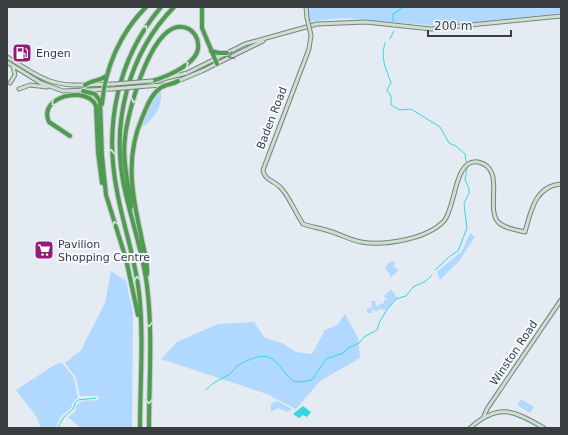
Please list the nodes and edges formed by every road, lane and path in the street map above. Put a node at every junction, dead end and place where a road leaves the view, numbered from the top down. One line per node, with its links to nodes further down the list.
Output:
1 (146, 7): 14 (highway)
2 (161, 7): 31 (highway, one-way to 2)
3 (174, 7): 28 (highway)
4 (202, 7): 8 (highway)
5 (306, 7): 26 (main road, Baden Road, bridge)
6 (561, 16): 7 (main road)
7 (268, 38): 9 (main road); 12 (main road, one-way to 12)
8 (211, 51): 9 (highway); 12 (highway)
9 (227, 53): 12 (main road)
10 (7, 57): 19 (main road)
11 (7, 62): 13 (main road)
12 (216, 62): 15 (main road); 16 (main road)
13 (13, 66): 17 (main road); 20 (main road)
14 (107, 75): 18 (highway); 19 (highway)
15 (152, 80): 18 (main road, bridge); 28 (highway, one-way to 28)
16 (178, 81): 22 (main road, bridge); 29 (highway)
17 (10, 83)
18 (105, 84): 19 (main road); 22 (highway)
19 (85, 85)
20 (49, 87): 21 (main road); 23 (main road)
21 (19, 89)
22 (103, 90): 23 (main road); 24 (highway)
23 (83, 91): 24 (highway)
24 (101, 113): 27 (highway)
25 (70, 136): 27 (highway, one-way to 25)
26 (561, 184)
27 (106, 195): 31 (highway, one-way to 27)
28 (132, 220): 29 (highway)
29 (147, 285): 34 (highway, one-way to 34)
30 (561, 300): 32 (main road, Winston Road)
31 (141, 329): 33 (highway)
32 (484, 416): 35 (main road); 36 (main road)
33 (140, 428)
34 (149, 428)
35 (470, 428)
36 (544, 428)

